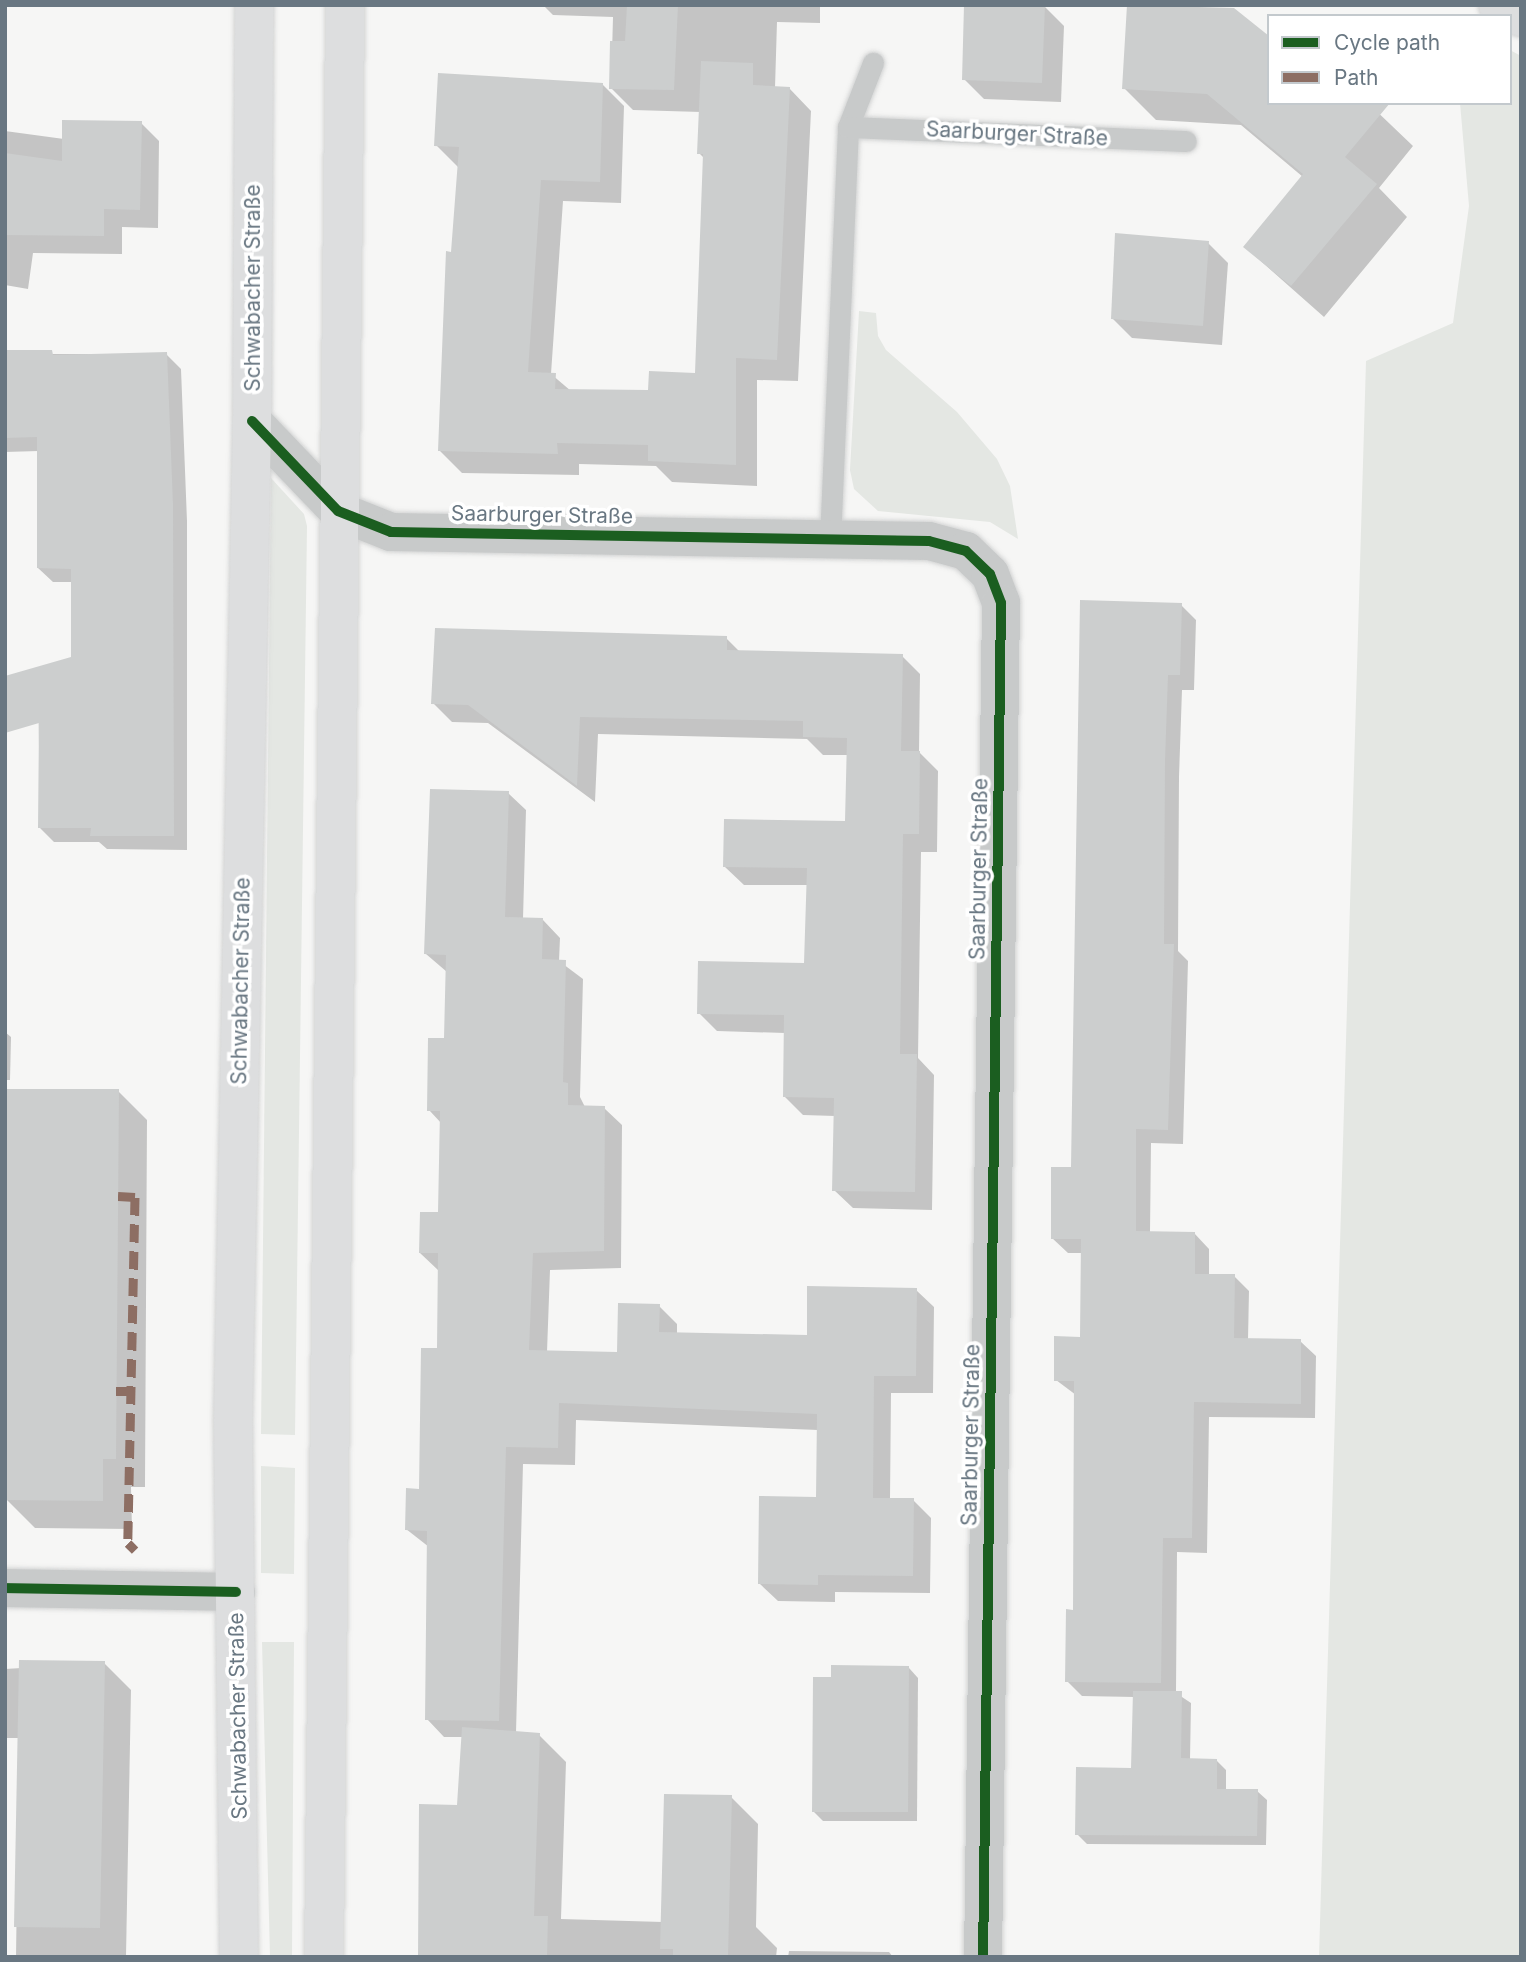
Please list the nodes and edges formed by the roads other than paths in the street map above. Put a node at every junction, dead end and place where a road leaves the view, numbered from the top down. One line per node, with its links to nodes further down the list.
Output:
1 (254, 5): 8 (main road, Schwabacher Straße)
2 (345, 5): 9 (main road)
3 (1498, 5): 4 (main road)
4 (1521, 17)
5 (873, 63): 6 (lane)
6 (848, 127): 7 (lane, Saarburger Straße); 10 (lane)
7 (1186, 141)
8 (252, 421): 9 (street, Saarburger Straße); 12 (main road, Schwabacher Straße)
9 (338, 511): 10 (street, Saarburger Straße); 14 (main road)
10 (830, 540): 15 (street, Saarburger Straße)
11 (5, 1588): 12 (street)
12 (236, 1592): 13 (main road, Schwabacher Straße)
13 (239, 1957)
14 (324, 1957)
15 (984, 1957)

